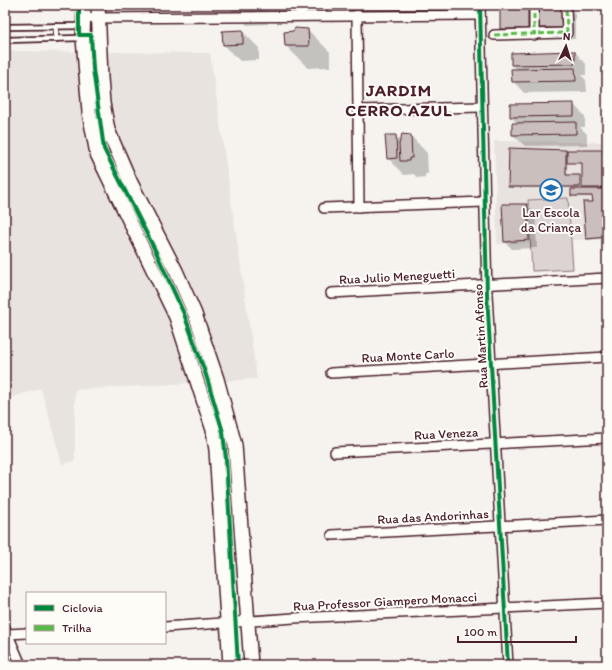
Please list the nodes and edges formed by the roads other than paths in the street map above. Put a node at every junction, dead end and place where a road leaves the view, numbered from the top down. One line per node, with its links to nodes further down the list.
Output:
1 (98, 5): 6 (main road)
2 (534, 5): 10 (street)
3 (566, 6): 10 (street)
4 (480, 10): 5 (street); 14 (street, Rua Martin Afonso)
5 (357, 15): 6 (street); 15 (street)
6 (99, 18): 7 (street); 25 (main road)
7 (83, 22): 8 (lane); 12 (lane); 26 (main road)
8 (56, 26): 9 (lane); 12 (lane)
9 (5, 27)
10 (534, 35): 11 (street)
11 (494, 36)
12 (56, 39): 13 (lane)
13 (5, 40)
14 (481, 107): 15 (street); 16 (street, Rua Martin Afonso)
15 (358, 110): 17 (street)
16 (484, 202): 17 (street); 20 (street, Rua Martin Afonso)
17 (359, 207): 18 (street)
18 (324, 208)
19 (607, 278): 20 (street, Rua Julio Meneguetti)
20 (487, 284): 21 (street, Rua Julio Meneguetti); 23 (street, Rua Martin Afonso)
21 (331, 293)
22 (607, 357): 23 (street, Rua Monte Carlo)
23 (490, 363): 24 (street, Rua Monte Carlo); 28 (street, Rua Martin Afonso)
24 (331, 373)
25 (217, 378): 26 (main road); 35 (main road)
26 (199, 386): 36 (main road)
27 (607, 438): 28 (street, Rua Veneza)
28 (496, 444): 29 (street, Rua Veneza); 31 (street, Rua Martin Afonso)
29 (335, 452)
30 (607, 520): 31 (street, Rua das Andorinhas)
31 (501, 525): 32 (street, Rua das Andorinhas); 34 (street, Rua Martin Afonso)
32 (332, 535)
33 (607, 603): 34 (street, Rua Professor Giampero Monacci)
34 (504, 608): 35 (street, Rua Professor Giampero Monacci); 43 (street, Rua Martin Afonso)
35 (248, 622): 36 (street, Rua Professor Giampero Monacci); 42 (main road)
36 (227, 624): 37 (street, Rua Professor Giampero Monacci); 41 (main road)
37 (166, 626)
38 (6, 631): 39 (street); 40 (street)
39 (26, 633)
40 (21, 665)
41 (230, 665)
42 (251, 665)
43 (508, 665)

